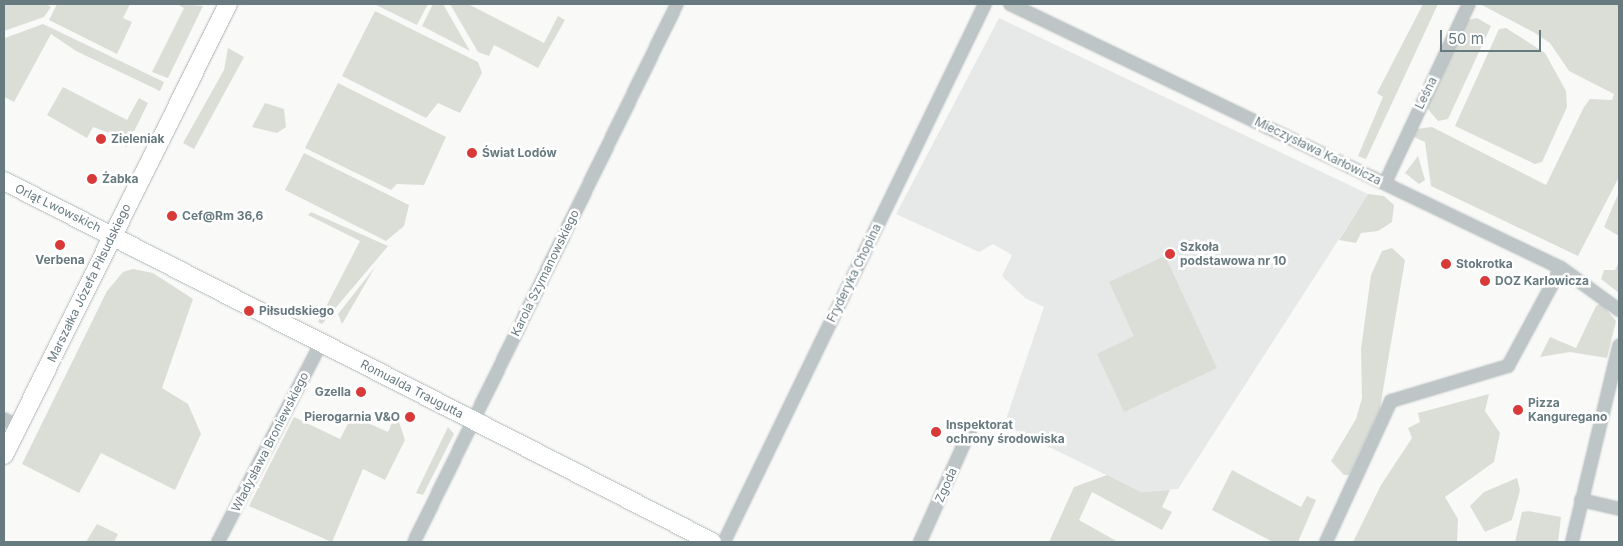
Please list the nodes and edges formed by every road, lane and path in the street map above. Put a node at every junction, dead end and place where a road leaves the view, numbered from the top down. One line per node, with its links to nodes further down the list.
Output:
1 (228, 4): 8 (main road, Marszałka Józefa Piłsudskiego)
2 (677, 4): 13 (street, Karola Szymanowskiego)
3 (985, 4): 22 (street, Fryderyka Chopina)
4 (1010, 4): 7 (street, Mieczysława Karłowicza)
5 (1468, 4): 7 (street, Leśna)
6 (4, 181): 8 (main road, Orląt Lwowskich)
7 (1385, 182): 9 (street, Mieczysława Karłowicza)
8 (113, 235): 11 (main road, Romualda Traugutta); 14 (main road, Marszałka Józefa Piłsudskiego)
9 (1561, 268): 10 (street, Mieczysława Karłowicza); 24 (street)
10 (1619, 310)
11 (322, 342): 13 (main road, Romualda Traugutta); 19 (street, Władysława Broniewskiego)
12 (1619, 346): 17 (street)
13 (472, 421): 20 (street, Karola Szymanowskiego); 21 (main road, Romualda Traugutta)
14 (11, 423): 16 (main road, Marszałka Józefa Piłsudskiego)
15 (971, 428): 23 (street, Zgoda)
16 (4, 454)
17 (1581, 500): 18 (street); 25 (street)
18 (1619, 509)
19 (218, 542)
20 (414, 542)
21 (712, 542)
22 (724, 542)
23 (920, 542)
24 (1326, 542)
25 (1572, 542)

